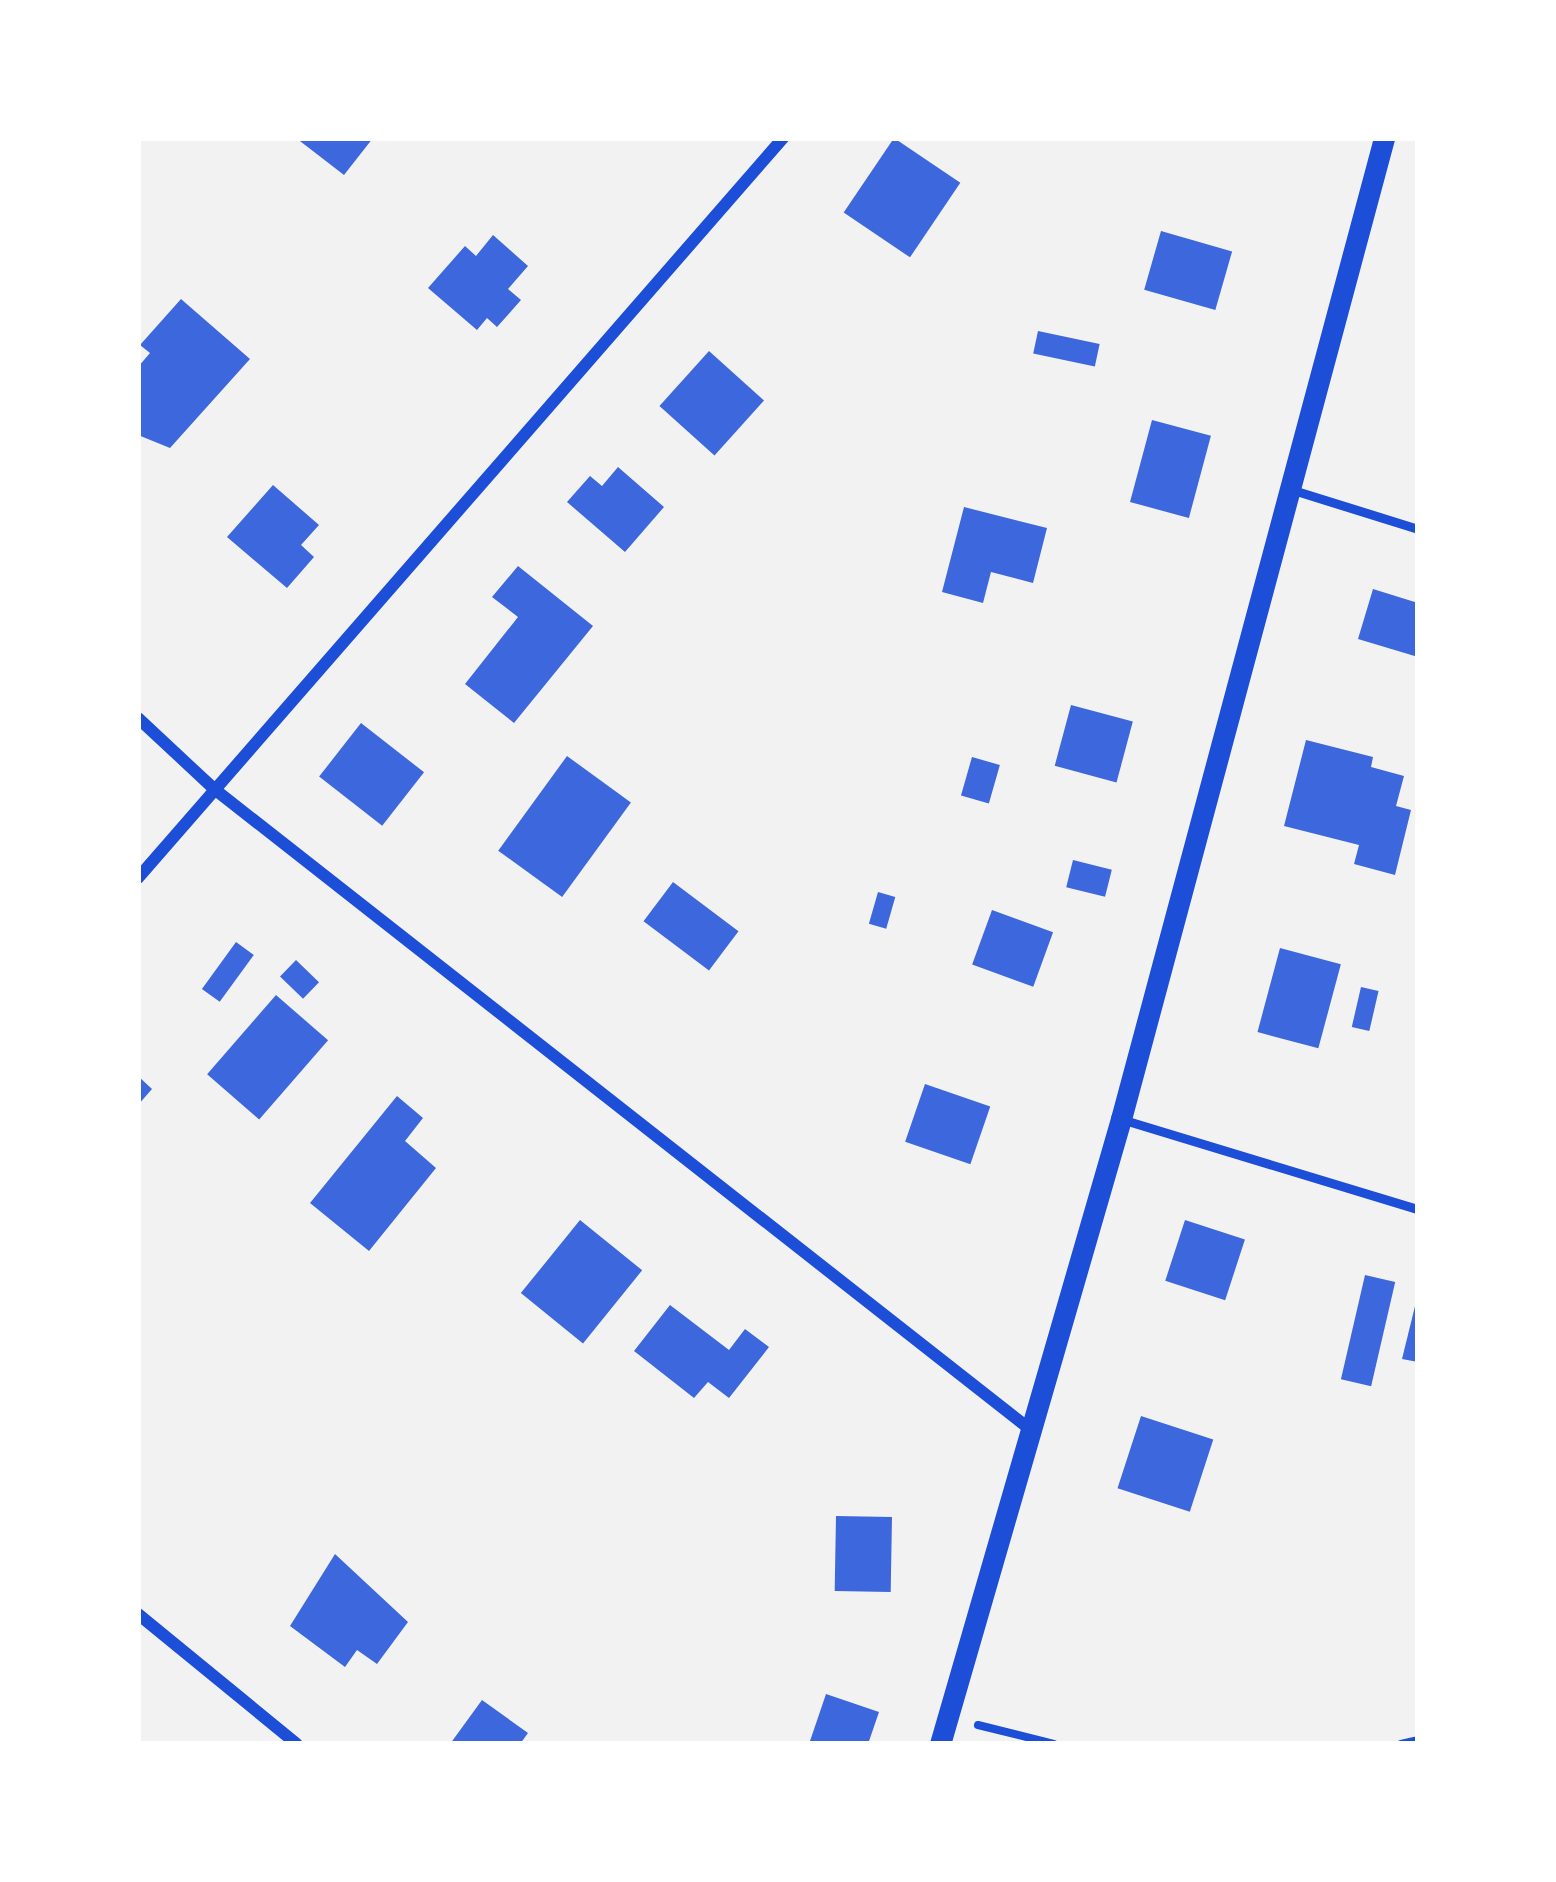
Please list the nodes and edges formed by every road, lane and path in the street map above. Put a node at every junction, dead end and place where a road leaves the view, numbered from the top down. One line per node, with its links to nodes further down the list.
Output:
1 (783, 138): 6 (street)
2 (1384, 138): 3 (street)
3 (1288, 489): 4 (lane); 8 (street)
4 (1418, 530)
5 (138, 718): 6 (street)
6 (213, 788): 7 (street); 10 (street)
7 (138, 878)
8 (1121, 1119): 9 (lane); 10 (street)
9 (1418, 1210)
10 (1027, 1426): 12 (street)
11 (138, 1614): 14 (street)
12 (947, 1718): 15 (street); 16 (path)
13 (1418, 1740): 17 (path)
14 (297, 1744)
15 (940, 1744)
16 (1054, 1744)
17 (1401, 1744)

